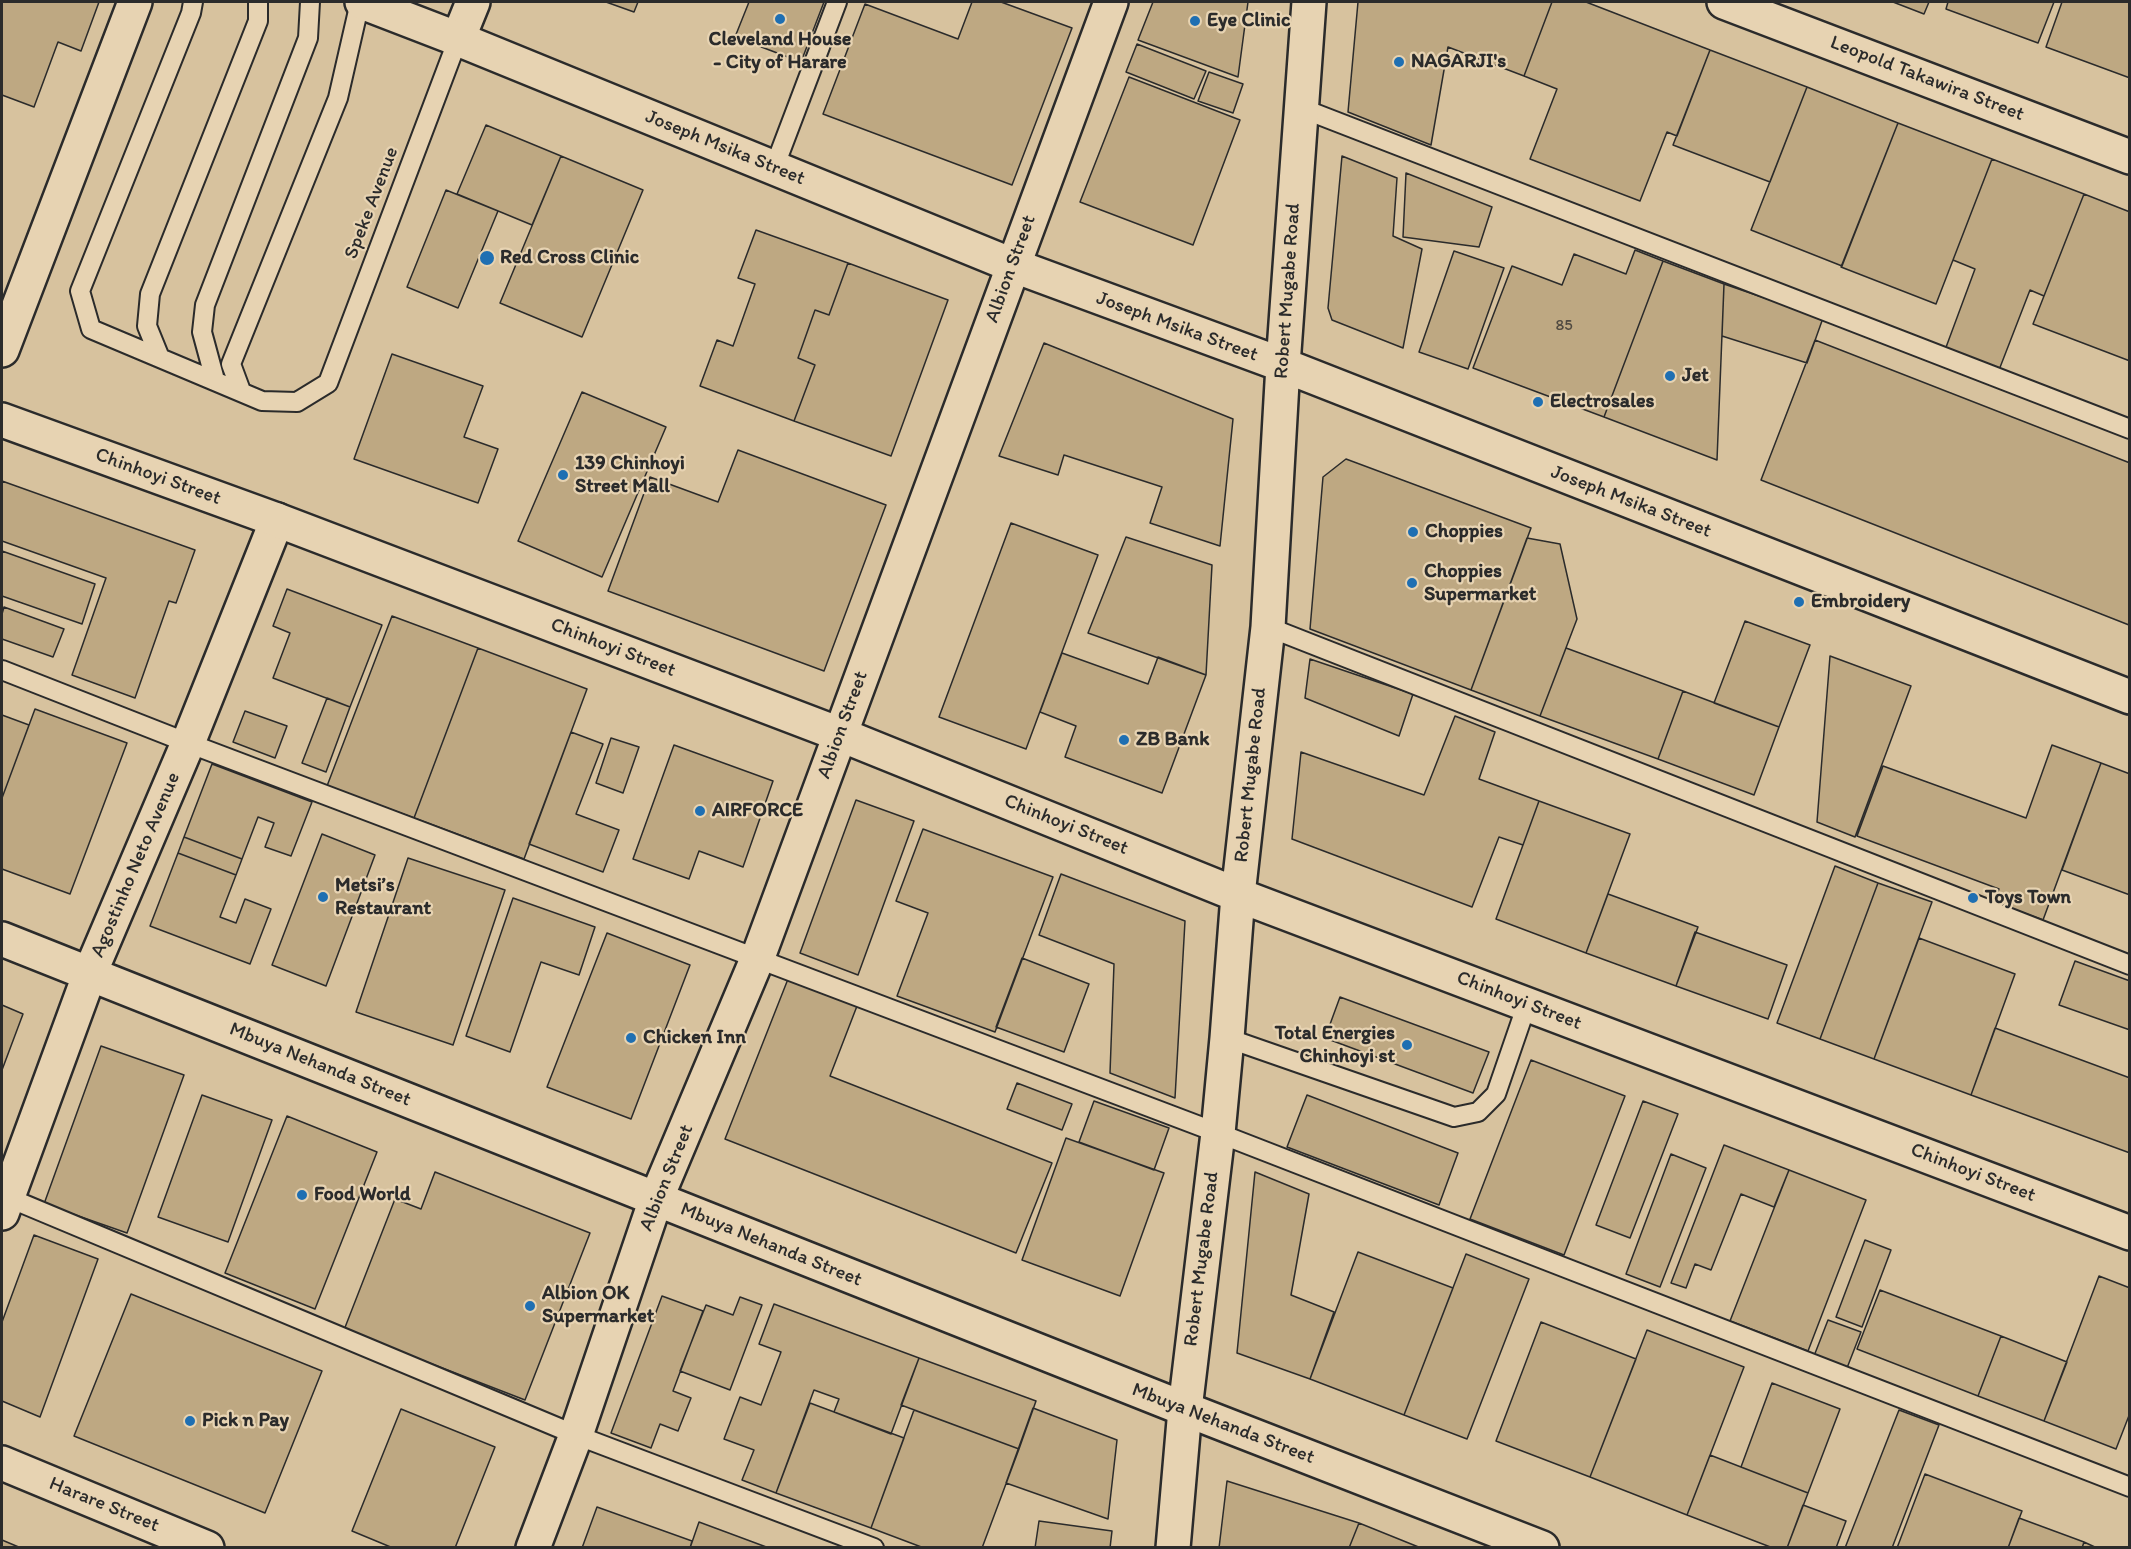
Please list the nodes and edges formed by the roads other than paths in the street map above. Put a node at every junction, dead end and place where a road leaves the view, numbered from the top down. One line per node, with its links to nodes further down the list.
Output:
1 (135, 2): 16 (street)
2 (193, 2): 17 (lane)
3 (258, 2): 17 (lane)
4 (310, 2): 19 (lane)
5 (361, 2): 11 (street, Joseph Msika Street); 20 (lane)
6 (473, 2): 11 (street)
7 (837, 2): 14 (lane)
8 (1111, 2): 15 (street, Albion Street)
9 (1309, 2): 12 (street, Robert Mugabe Road)
10 (1724, 2): 13 (street, Leopold Takawira Street)
11 (458, 39): 14 (street, Joseph Msika Street); 20 (lane, Speke Avenue)
12 (1301, 108): 18 (street, Robert Mugabe Road); 22 (lane)
13 (2130, 157)
14 (774, 168): 15 (street, Joseph Msika Street)
15 (1012, 266): 18 (street, Joseph Msika Street); 27 (street, Albion Street)
16 (2, 350)
17 (160, 358): 19 (lane)
18 (1283, 365): 24 (street, Robert Mugabe Road); 26 (street, Joseph Msika Street)
19 (215, 380): 20 (lane)
20 (241, 391)
21 (2, 420): 23 (street, Chinhoyi Street)
22 (2130, 429)
23 (277, 520): 27 (street, Chinhoyi Street); 28 (street, Agostinho Neto Avenue)
24 (1268, 627): 29 (street, Robert Mugabe Road); 32 (lane)
25 (2, 670): 28 (lane)
26 (2130, 697)
27 (839, 734): 29 (street, Chinhoyi Street); 31 (street, Albion Street)
28 (189, 743): 31 (lane); 33 (street, Agostinho Neto Avenue)
29 (1238, 895): 34 (street, Chinhoyi Street); 35 (street, Robert Mugabe Road)
30 (2, 939): 33 (street, Mbuya Nehanda Street)
31 (758, 957): 36 (lane); 37 (street, Albion Street)
32 (2130, 965)
33 (90, 974): 37 (street, Mbuya Nehanda Street); 38 (street, Agostinho Neto Avenue)
34 (1527, 1004): 35 (lane); 39 (street, Chinhoyi Street)
35 (1227, 1038): 36 (street, Robert Mugabe Road)
36 (1218, 1132): 40 (street, Robert Mugabe Road); 43 (lane)
37 (656, 1199): 40 (street, Mbuya Nehanda Street); 41 (street, Albion Street)
38 (4, 1201): 41 (lane)
39 (2130, 1233)
40 (1185, 1409): 47 (street, Robert Mugabe Road); 48 (street, Mbuya Nehanda Street)
41 (576, 1435): 45 (street, Albion Street); 46 (lane)
42 (2, 1463): 44 (street, Harare Street)
43 (2130, 1487)
44 (207, 1548)
45 (533, 1548)
46 (874, 1548)
47 (1173, 1548)
48 (1542, 1548)

